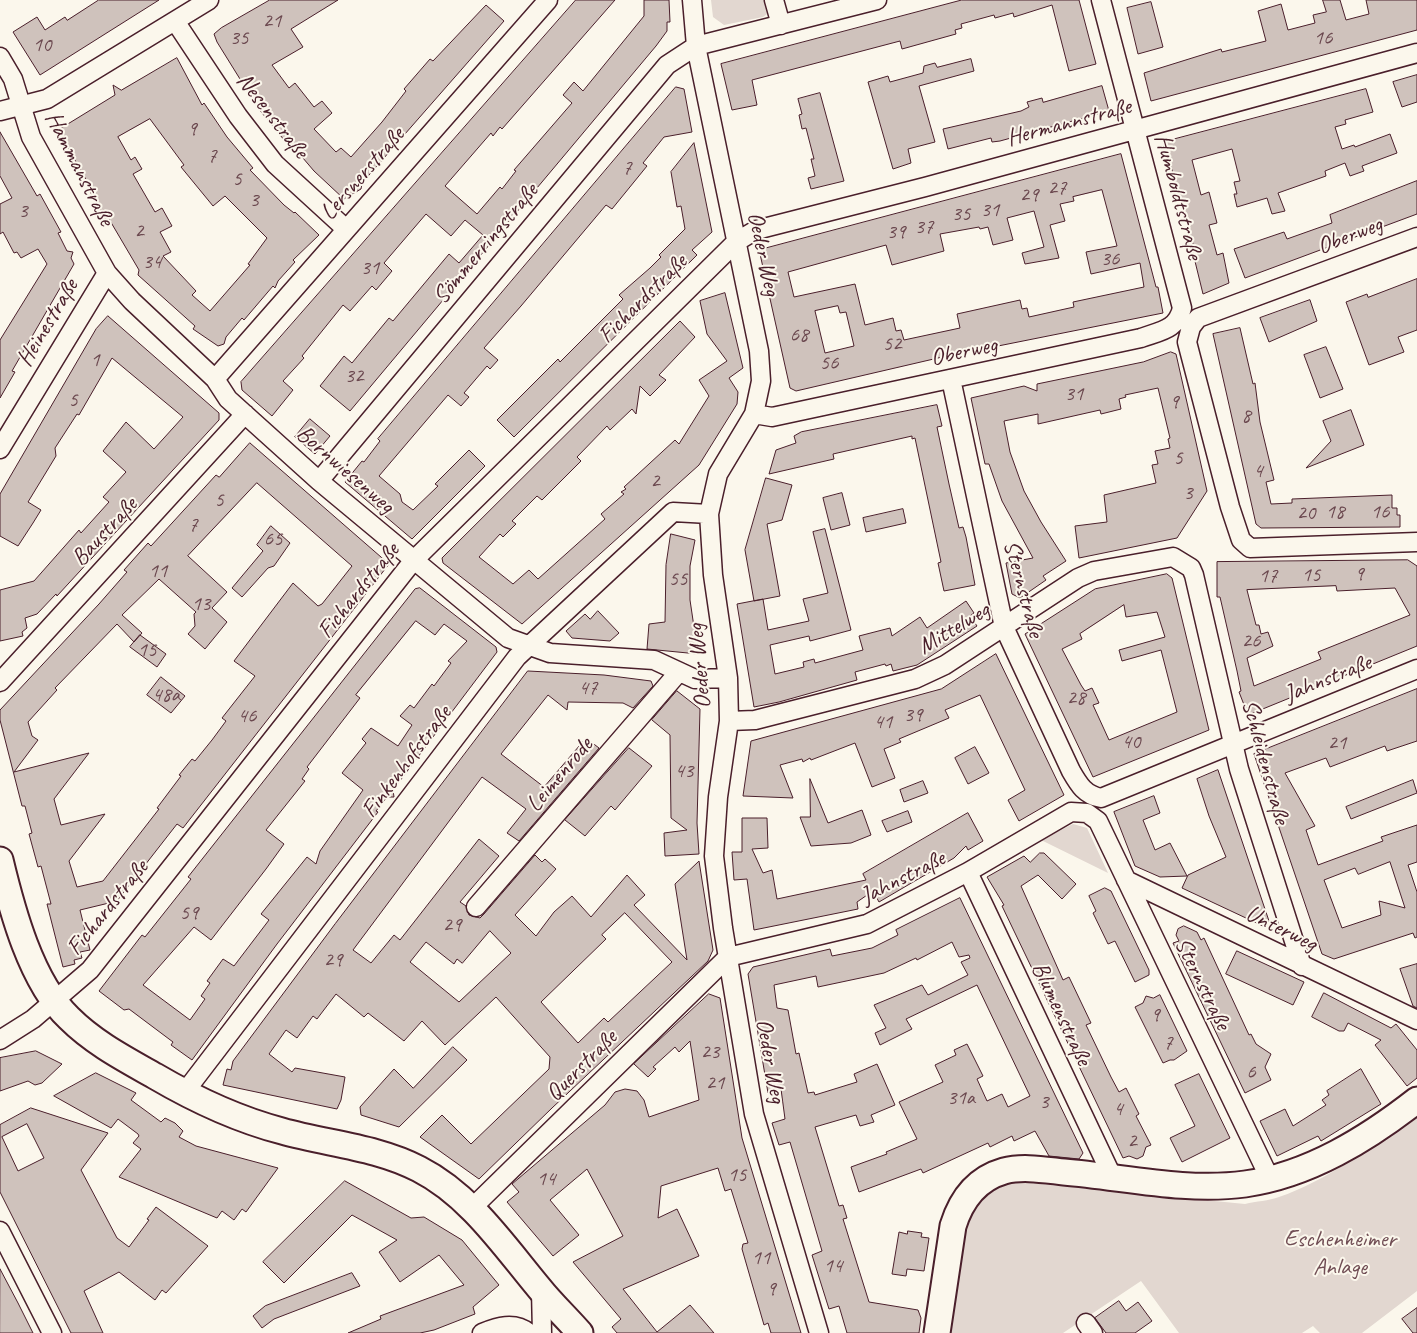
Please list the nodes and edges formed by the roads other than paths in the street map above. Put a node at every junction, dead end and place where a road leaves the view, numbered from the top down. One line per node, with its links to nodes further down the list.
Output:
1 (210, 0): 7 (street)
2 (548, 0): 15 (street, Lersnerstraße)
3 (692, 0): 9 (street, Oeder Weg)
4 (774, 0): 8 (street)
5 (877, 0): 8 (street, Sömmerringstraße)
6 (1101, 0): 14 (street, Humboldtstraße)
7 (175, 21): 12 (street); 15 (street, Nesenstraße)
8 (780, 25): 9 (street, Sömmerringstraße)
9 (696, 46): 17 (street, Oeder Weg); 25 (street, Sömmerringstraße)
10 (1417, 53): 14 (street, Hermannstraße)
11 (0, 57): 12 (street, Hammanstraße)
12 (22, 106): 13 (street); 18 (street, Hammanstraße)
13 (0, 111)
14 (1135, 130): 17 (street, Hermannstraße); 19 (street, Humboldtstraße)
15 (346, 229): 20 (street, Lersnerstraße)
16 (1417, 237): 19 (street, Oberweg)
17 (736, 242): 23 (street, Oeder Weg); 28 (street, Fichardstraße)
18 (106, 273): 20 (street, Bornwiesenweg); 24 (street, Heinestraße)
19 (1185, 323): 21 (street, Oberweg); 27 (street, Humboldtstraße)
20 (215, 379): 22 (street, Bornwiesenweg)
21 (951, 379): 23 (street, Oberweg); 30 (street, Sternstraße)
22 (245, 414): 25 (street, Bornwiesenweg); 35 (street, Baustraße)
23 (754, 414): 26 (street, Oeder Weg)
24 (0, 449)
25 (319, 480): 28 (street, Bornwiesenweg)
26 (709, 514): 31 (street, Finkenhofstraße); 34 (street, Oeder Weg)
27 (1417, 542)
28 (413, 560): 31 (street, Bornwiesenweg); 46 (street, Fichardstraße)
29 (1191, 568): 30 (street, Mittelweg); 37 (street, Schleidenstraße)
30 (1004, 627): 36 (street, Mittelweg); 38 (street, Sternstraße)
31 (527, 646): 33 (street, Bornwiesenweg); 49 (street, Finkenhofstraße)
32 (1417, 669): 37 (street, Jahnstraße)
33 (678, 673): 34 (street, Bornwiesenweg); 43 (street, Leimenrode)
34 (728, 678): 36 (street, Oeder Weg)
35 (0, 682)
36 (729, 721): 44 (street, Oeder Weg)
37 (1233, 743): 38 (street, Jahnstraße); 45 (street, Schleidenstraße)
38 (1090, 796)
39 (1087, 814): 41 (street, Jahnstraße); 42 (street, Sternstraße)
40 (0, 860): 46 (main road)
41 (968, 872): 44 (street, Jahnstraße); 51 (street, Blumenstraße)
42 (1126, 880): 45 (street, Unterweg); 52 (street, Sternstraße)
43 (476, 907)
44 (728, 957): 53 (street, Querstraße); 61 (street, Oeder Weg)
45 (1302, 966): 47 (street, Unterweg)
46 (55, 1000): 48 (street, Fichardstraße); 49 (main road)
47 (1417, 1020)
48 (0, 1040)
49 (184, 1093): 53 (main road)
50 (1417, 1100): 52 (main road)
51 (1112, 1176): 52 (main road); 62 (main road)
52 (1270, 1179)
53 (471, 1209): 55 (main road)
54 (0, 1230): 56 (street)
55 (541, 1290): 59 (street); 60 (main road)
56 (52, 1333)
57 (482, 1333): 58 (street)
58 (528, 1333)
59 (542, 1333)
60 (580, 1333)
61 (819, 1333)
62 (937, 1333)

